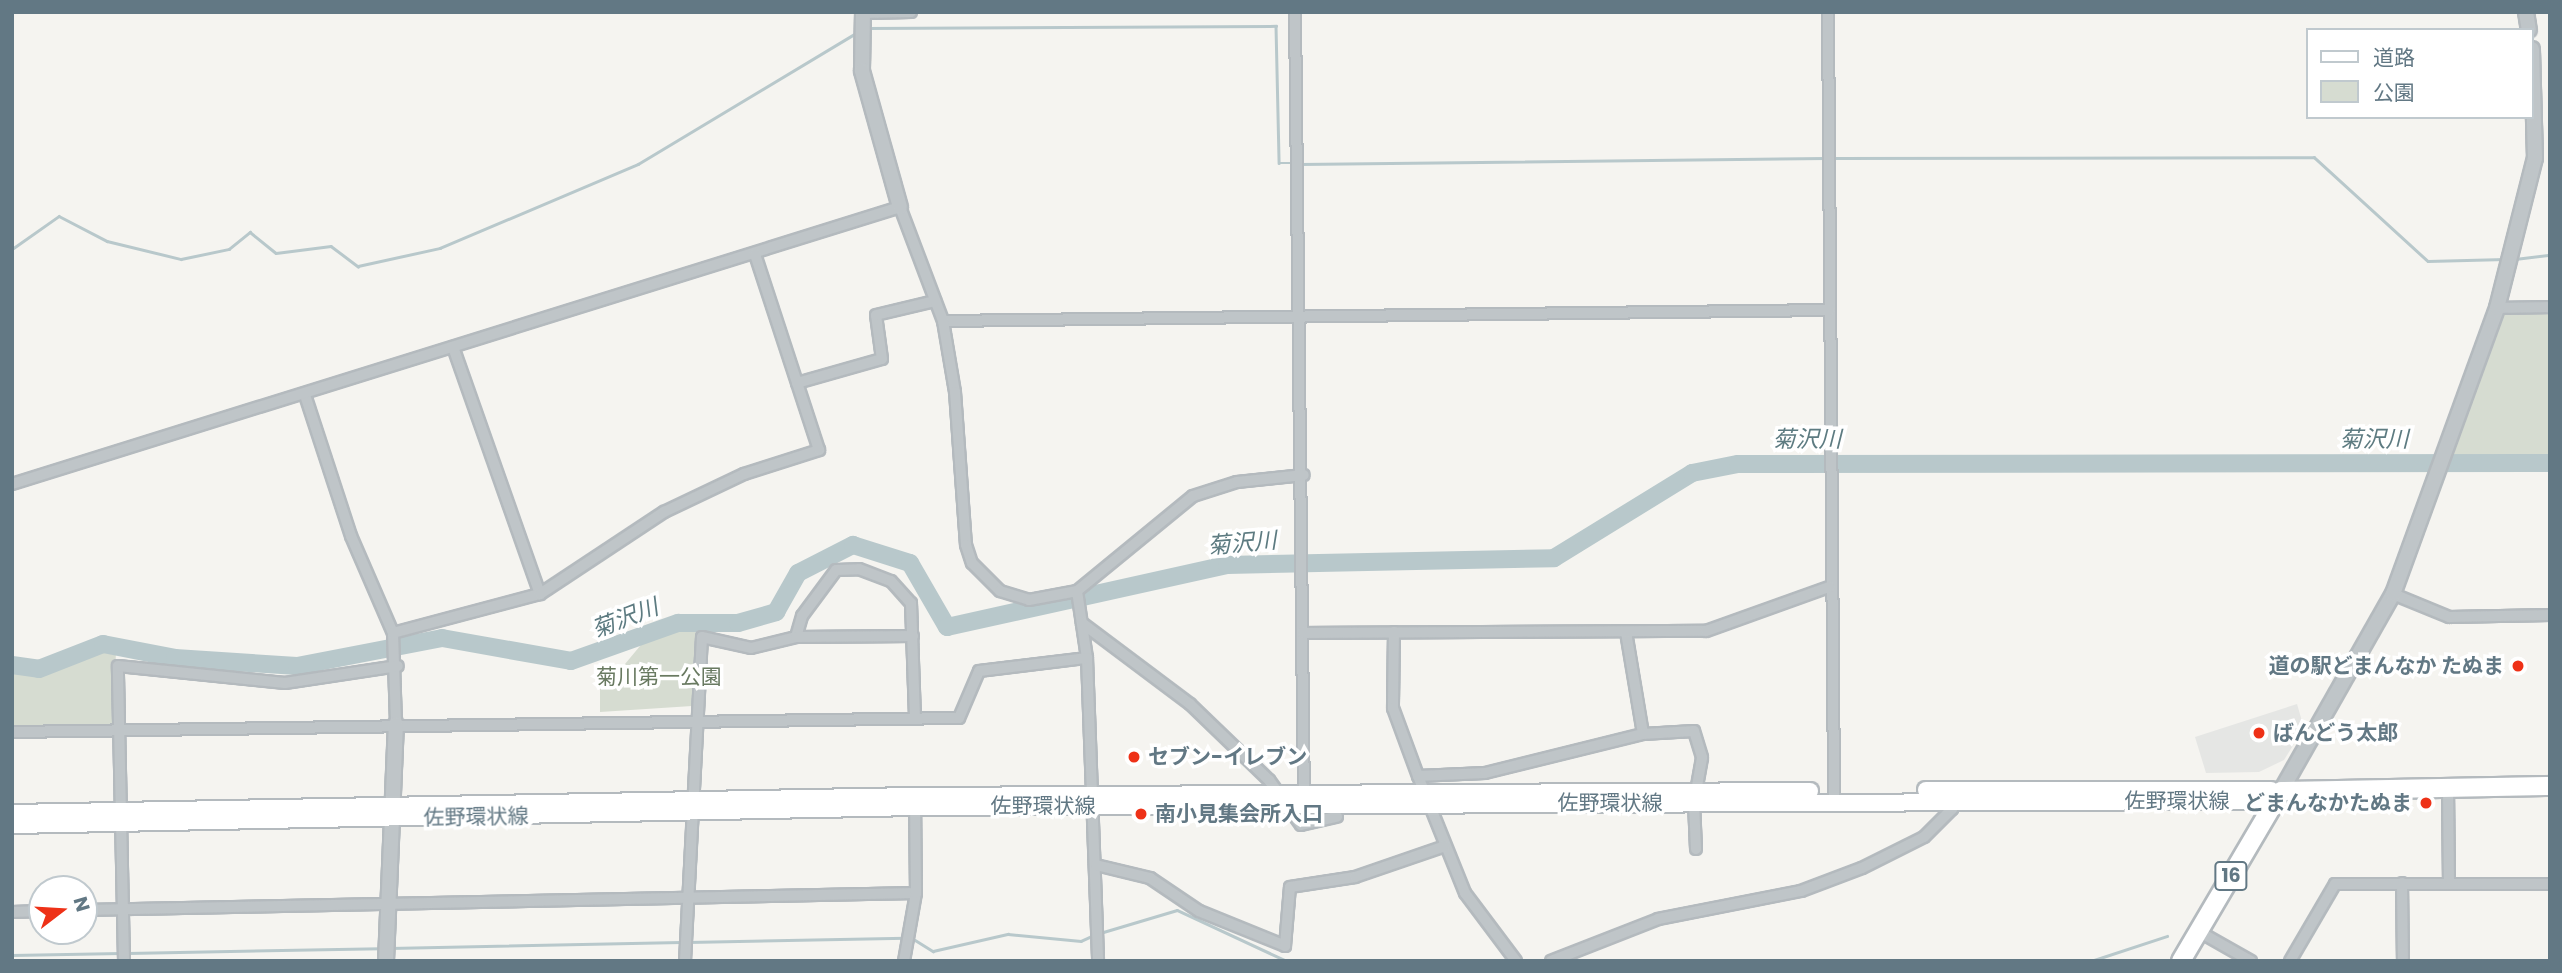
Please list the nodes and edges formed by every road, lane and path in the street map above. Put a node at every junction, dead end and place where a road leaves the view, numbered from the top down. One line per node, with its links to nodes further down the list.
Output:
1 (911, 12): 4 (street)
2 (1295, 12): 13 (street)
3 (1828, 12): 12 (street)
4 (863, 13): 7 (street)
5 (2534, 64): 6 (street)
6 (2543, 133): 11 (street)
7 (900, 207): 8 (street); 9 (street)
8 (755, 254): 15 (street); 16 (street)
9 (935, 301): 14 (street); 16 (street)
10 (2550, 307): 11 (street)
11 (2497, 308): 23 (street)
12 (1830, 310): 13 (street); 20 (street)
13 (1300, 316): 14 (street); 18 (street)
14 (943, 321): 21 (street)
15 (453, 348): 17 (street); 22 (street)
16 (797, 383): 22 (street)
17 (305, 395): 19 (street); 29 (street)
18 (1304, 475): 21 (street); 26 (street)
19 (12, 484)
20 (1829, 587): 28 (street); 45 (street)
21 (1077, 592): 25 (street)
22 (540, 594): 29 (street)
23 (2393, 594): 24 (street); 43 (street)
24 (2550, 615)
25 (1082, 623): 32 (street); 47 (street)
26 (1303, 632): 27 (street); 48 (street)
27 (1394, 632): 28 (street); 40 (street)
28 (1626, 632): 39 (street)
29 (393, 633): 33 (street)
30 (913, 636): 31 (street); 31 (street); 34 (street)
31 (796, 638): 35 (street)
32 (1087, 658): 34 (street); 50 (street)
33 (398, 666): 36 (street); 37 (street)
34 (915, 718): 35 (street)
35 (696, 719): 36 (street); 52 (street)
36 (396, 724): 37 (street); 53 (street)
37 (117, 729): 38 (street); 55 (street)
38 (12, 732)
39 (1643, 734): 40 (street); 46 (street)
40 (1418, 776): 49 (street)
41 (2550, 786): 42 (main road)
42 (2448, 788): 43 (main road); 62 (street)
43 (2281, 791): 44 (main road, 佐野環状線); 69 (main road, 16)
44 (1951, 795): 45 (main road, 佐野環状線); 76 (street)
45 (1834, 796): 46 (main road, 佐野環状線)
46 (1697, 797): 49 (main road, 佐野環状線); 59 (street)
47 (1280, 799): 48 (main road, 佐野環状線); 50 (main road, 佐野環状線); 56 (street)
48 (1304, 799): 49 (main road, 佐野環状線)
49 (1427, 799): 58 (street)
50 (1094, 800): 51 (main road, 佐野環状線); 60 (street)
51 (915, 801): 52 (main road, 佐野環状線); 64 (street)
52 (693, 807): 53 (main road, 佐野環状線); 65 (street)
53 (393, 812): 55 (main road, 佐野環状線); 66 (street)
54 (12, 813): 55 (main road, 佐野環状線)
55 (121, 817): 57 (main road, 佐野環状線); 67 (street)
56 (1337, 817)
57 (12, 825)
58 (1445, 846): 60 (street); 75 (street)
59 (1696, 849)
60 (1096, 865): 74 (street)
61 (2402, 883): 62 (street); 79 (street); 80 (street)
62 (2449, 883): 63 (street)
63 (2550, 884)
64 (916, 893): 65 (street); 73 (street)
65 (688, 899): 66 (street); 72 (street)
66 (388, 905): 67 (street); 71 (street)
67 (125, 909): 68 (street); 70 (street)
68 (98, 910)
69 (2198, 931): 77 (main road, 16); 78 (street)
70 (124, 961)
71 (386, 961)
72 (685, 961)
73 (904, 961)
74 (1098, 961)
75 (1516, 961)
76 (1551, 961)
77 (2181, 961)
78 (2250, 961)
79 (2290, 961)
80 (2403, 961)

